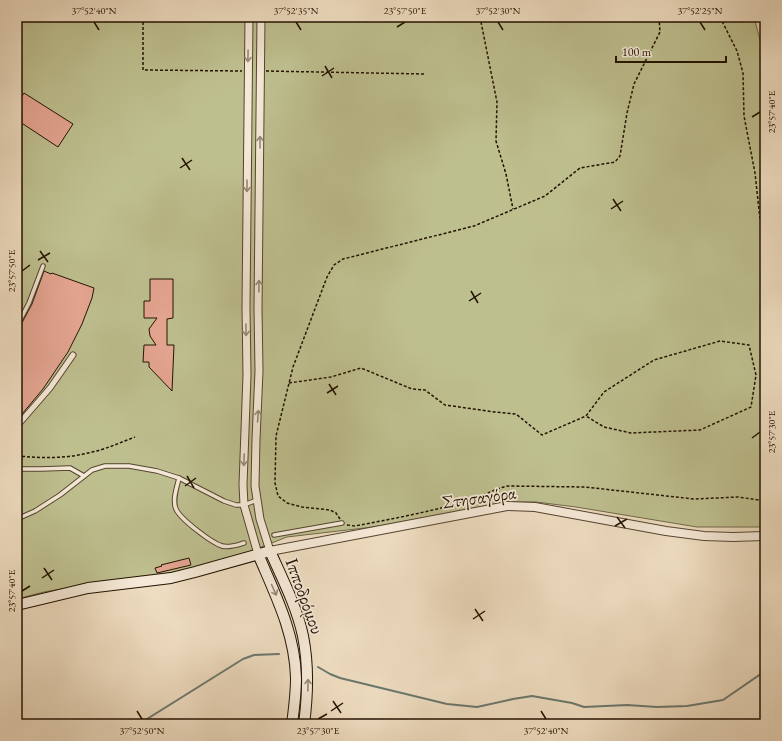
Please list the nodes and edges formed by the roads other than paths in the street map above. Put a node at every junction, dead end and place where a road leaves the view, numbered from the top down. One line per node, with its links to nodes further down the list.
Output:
1 (249, 17): 4 (street, one-way to 4)
2 (261, 17): 5 (street, one-way to 2)
3 (43, 266): 6 (lane)
4 (246, 307): 5 (street); 13 (street, one-way to 13)
5 (258, 308): 12 (street, one-way to 5)
6 (17, 326)
7 (73, 354): 8 (street)
8 (17, 426)
9 (17, 469): 10 (lane)
10 (84, 476): 11 (lane); 14 (lane)
11 (179, 478): 13 (lane); 18 (lane)
12 (257, 500): 13 (lane); 19 (street)
13 (244, 505): 20 (street)
14 (17, 519)
15 (342, 523): 16 (lane)
16 (274, 534)
17 (765, 536): 19 (street, Στησαγόρα)
18 (244, 543)
19 (270, 551): 20 (main road); 23 (main road, Ιπποδρόμου, one-way to 19)
20 (258, 554): 21 (main road); 22 (main road, Ιπποδρόμου, one-way to 22)
21 (17, 605)
22 (292, 724)
23 (304, 724)

